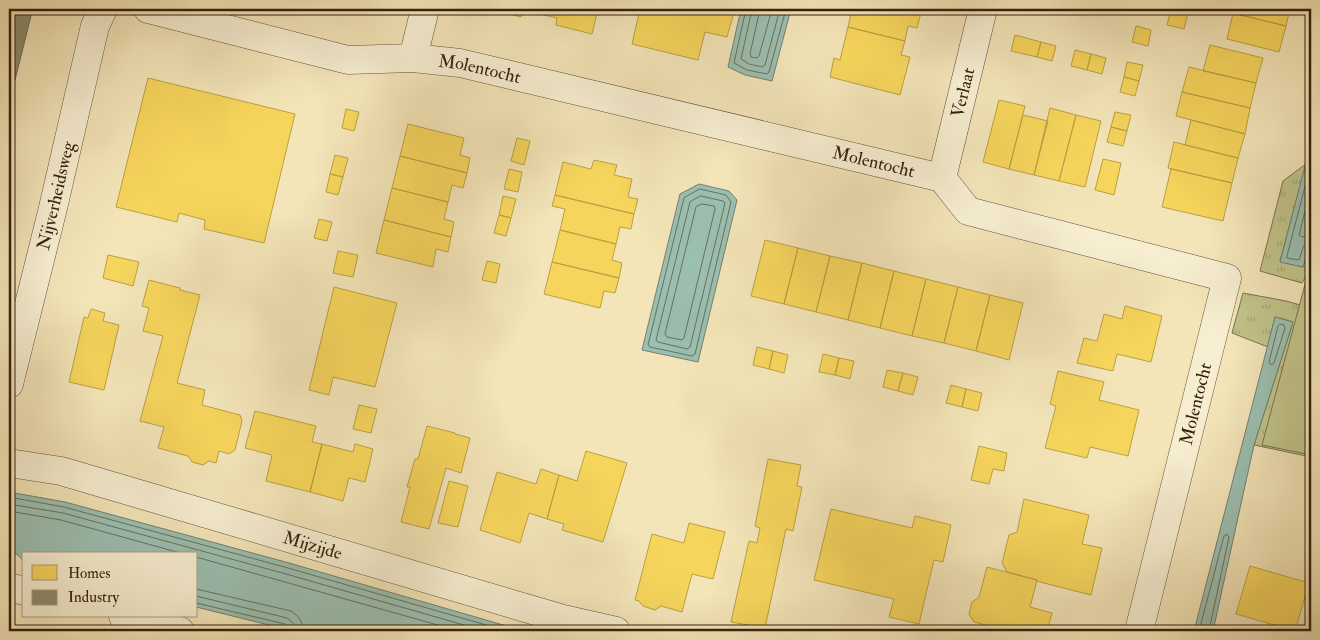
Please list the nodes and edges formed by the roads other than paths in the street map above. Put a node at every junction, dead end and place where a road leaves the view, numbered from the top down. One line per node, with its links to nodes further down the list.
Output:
1 (103, 9): 7 (street, Nijverheidsweg)
2 (148, 9): 5 (street, Molentocht)
3 (425, 9): 5 (street)
4 (983, 9): 6 (street, Verlaat)
5 (413, 58): 6 (street, Molentocht)
6 (942, 178): 14 (street, Molentocht)
7 (9, 384)
8 (9, 463): 13 (street, Mijzijde)
9 (9, 587): 10 (street)
10 (22, 590)
11 (130, 618): 12 (street)
12 (180, 631)
13 (616, 631)
14 (1139, 631)

